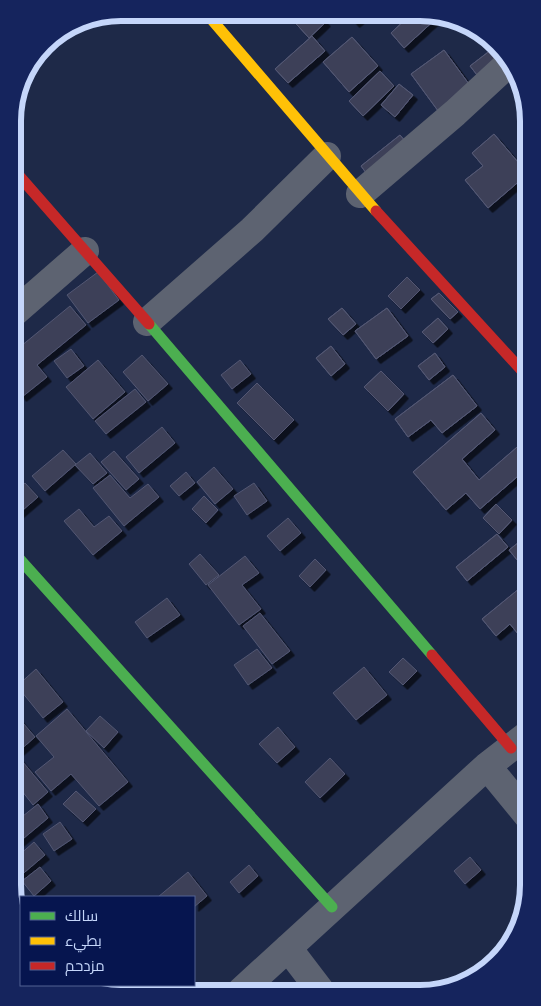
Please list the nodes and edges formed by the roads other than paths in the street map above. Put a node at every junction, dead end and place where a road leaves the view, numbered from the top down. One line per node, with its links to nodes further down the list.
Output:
1 (213, 21): 3 (street)
2 (504, 68): 5 (street)
3 (327, 156): 5 (street); 8 (street)
4 (21, 178): 6 (street)
5 (360, 194): 9 (street)
6 (85, 251): 7 (street); 8 (street)
7 (21, 307)
8 (148, 322): 11 (street)
9 (520, 369)
10 (21, 561): 14 (street)
11 (519, 742): 12 (street)
12 (487, 766): 13 (street); 14 (street)
13 (520, 806)
14 (332, 907): 15 (street)
15 (288, 948): 16 (street); 17 (street)
16 (248, 985)
17 (316, 985)

